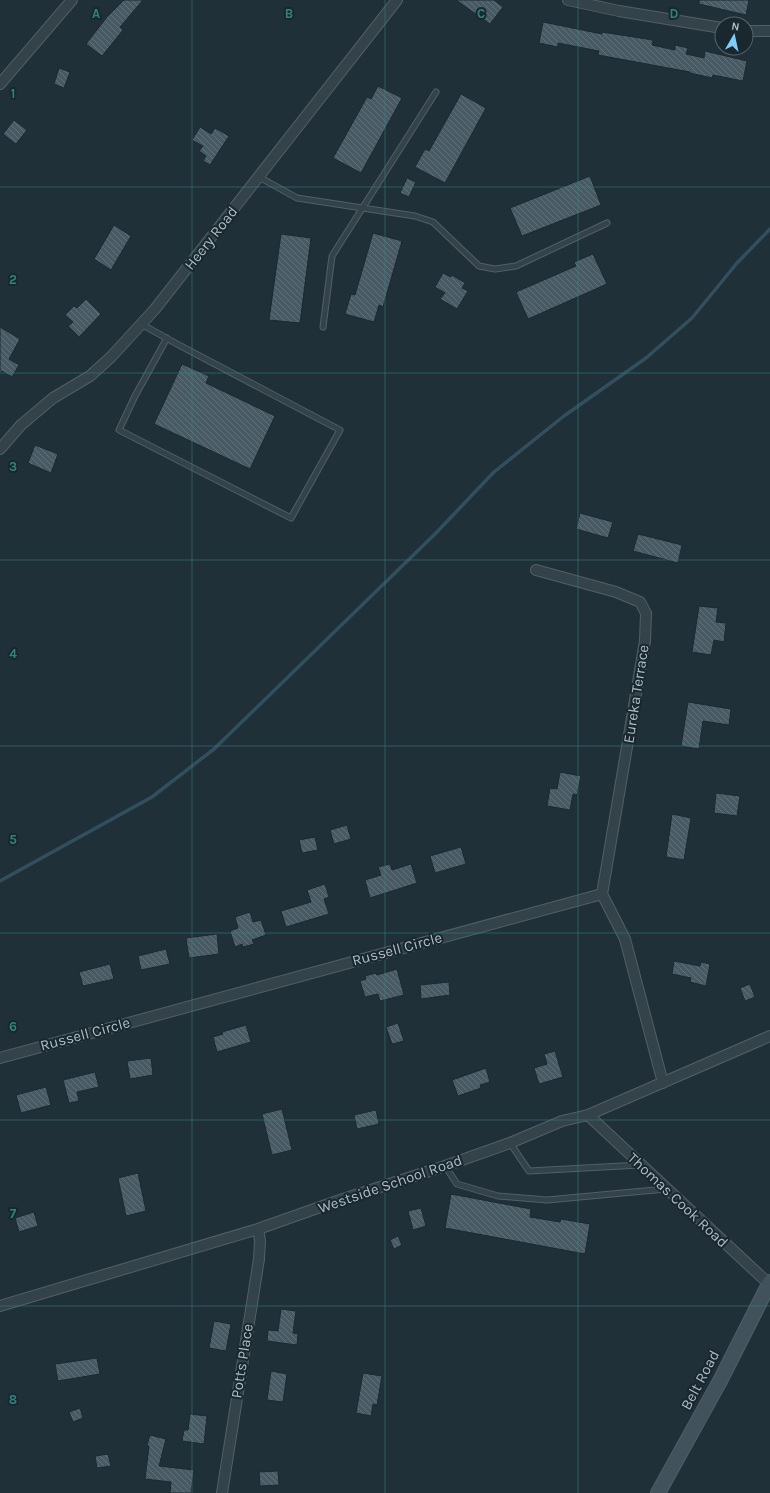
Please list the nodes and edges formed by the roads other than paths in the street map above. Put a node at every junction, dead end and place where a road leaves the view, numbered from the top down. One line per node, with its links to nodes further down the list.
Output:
1 (72, 0): 7 (street)
2 (396, 0): 9 (street, Heery Road)
3 (568, 0): 4 (street)
4 (714, 27)
5 (754, 31): 6 (street)
6 (770, 31)
7 (0, 84)
8 (436, 92): 10 (lane)
9 (259, 177): 10 (lane); 12 (street, Heery Road)
10 (363, 208): 11 (lane); 13 (lane)
11 (608, 223)
12 (141, 324): 14 (lane); 15 (street, Heery Road)
13 (322, 327)
14 (167, 338): 14 (lane)
15 (0, 449)
16 (536, 570): 17 (street, Eureka Terrace)
17 (602, 894): 19 (street, Russell Circle); 20 (street)
18 (770, 1036): 20 (street, Westside School Road)
19 (0, 1058)
20 (663, 1083): 21 (street, Westside School Road)
21 (588, 1115): 22 (street, Westside School Road); 23 (street, Thomas Cook Road)
22 (510, 1143): 23 (lane); 24 (street, Westside School Road)
23 (641, 1165): 25 (street, Thomas Cook Road)
24 (445, 1166): 25 (lane); 26 (street, Westside School Road)
25 (666, 1189): 27 (street, Thomas Cook Road)
26 (258, 1229): 28 (street, Westside School Road); 29 (street, Potts Place)
27 (769, 1283): 30 (street, Belt Road)
28 (0, 1306)
29 (222, 1493)
30 (658, 1493)

